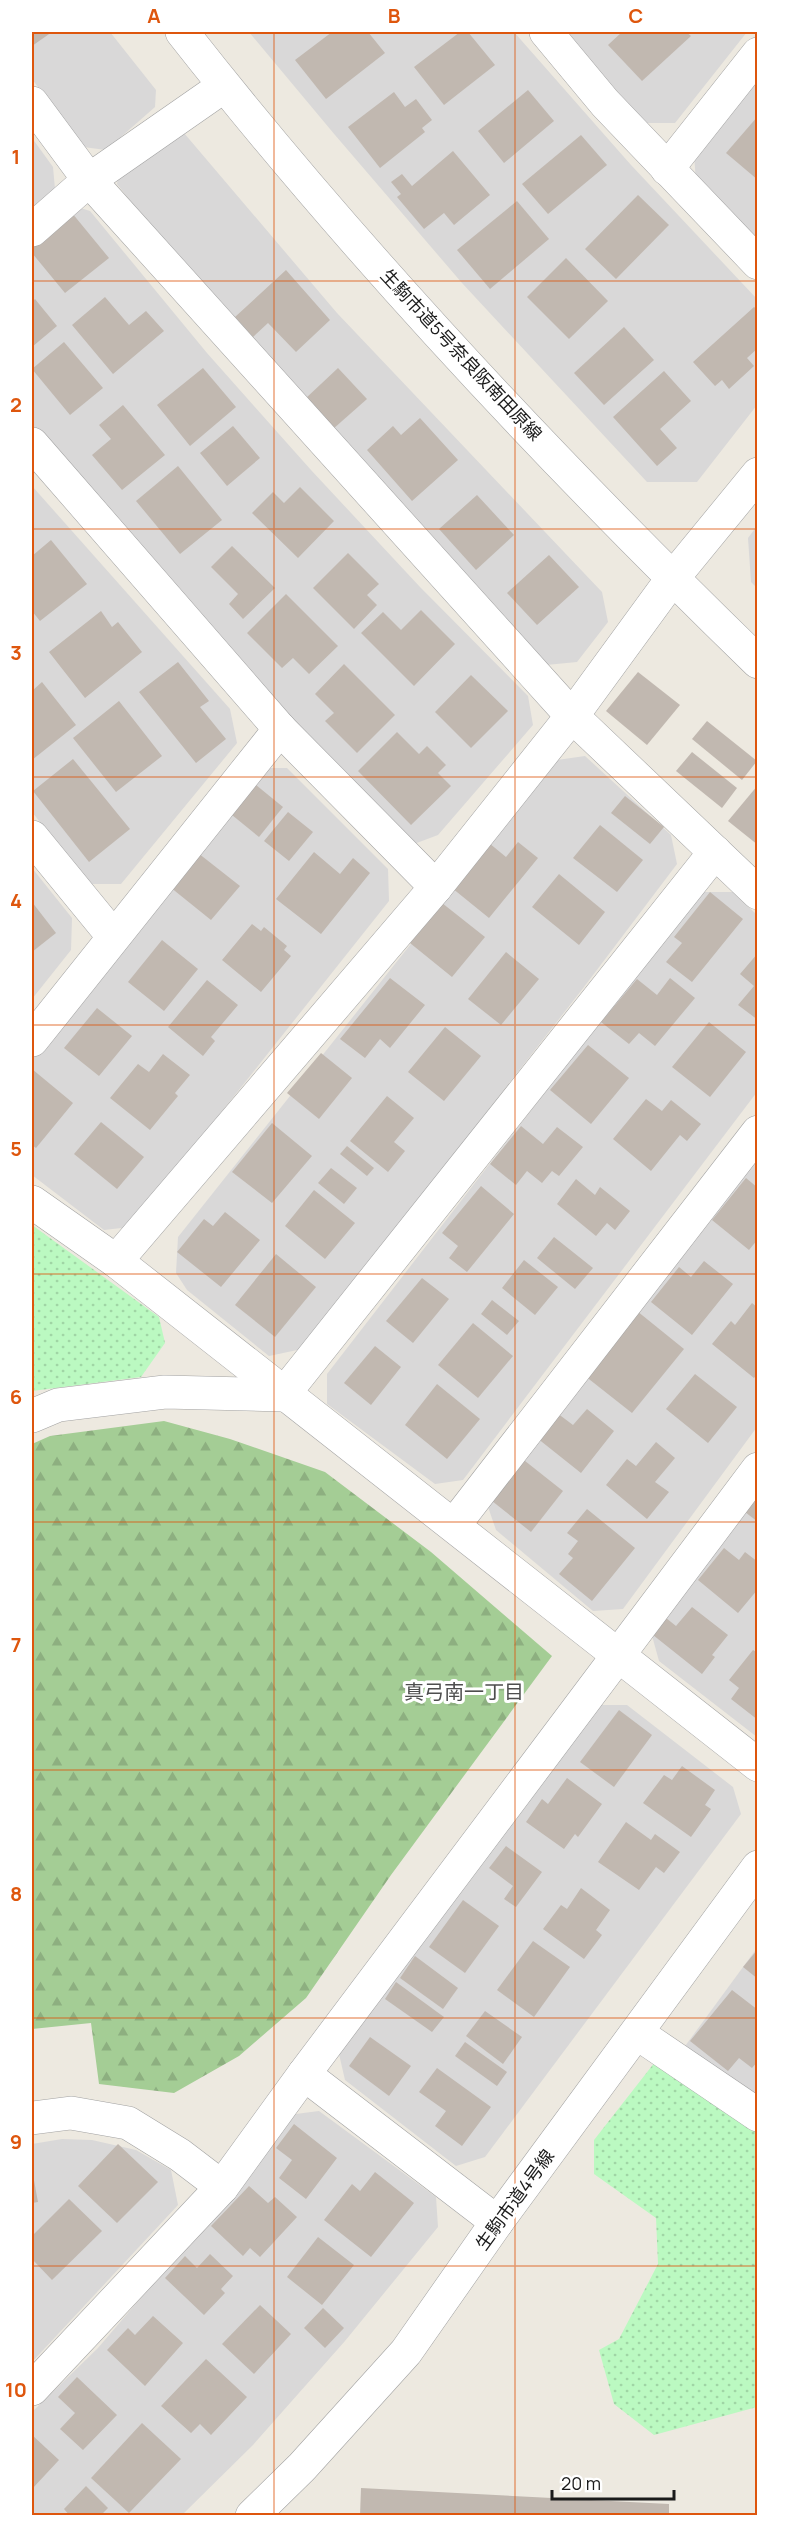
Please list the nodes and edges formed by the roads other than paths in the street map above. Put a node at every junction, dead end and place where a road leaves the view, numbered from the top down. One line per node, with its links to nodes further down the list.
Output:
1 (182, 32): 4 (street, 生駒市道5号奈良阪南田原線)
2 (546, 32): 6 (street)
3 (758, 54): 6 (street)
4 (224, 86): 7 (street); 12 (street, 生駒市道5号奈良阪南田原線)
5 (32, 103): 7 (street)
6 (667, 169): 9 (street)
7 (89, 180): 8 (street); 14 (street)
8 (32, 230)
9 (758, 264)
10 (32, 444): 15 (street)
11 (758, 474): 12 (street)
12 (672, 579): 13 (street, 生駒市道5号奈良阪南田原線); 14 (street)
13 (758, 662)
14 (572, 716): 17 (street); 18 (street)
15 (280, 729): 18 (street); 20 (street)
16 (32, 837): 20 (street)
17 (715, 852): 19 (street); 25 (street)
18 (436, 887): 24 (street)
19 (758, 892)
20 (113, 936): 21 (street)
21 (32, 1040)
22 (758, 1132): 28 (street)
23 (32, 1202): 24 (street)
24 (116, 1261): 25 (street)
25 (283, 1395): 26 (street); 28 (street)
26 (32, 1416)
27 (758, 1469): 29 (street)
28 (454, 1525): 29 (street)
29 (618, 1656): 30 (street); 33 (street)
30 (758, 1765)
31 (758, 1867): 32 (street, 生駒市道4号線)
32 (638, 2033): 34 (street); 37 (street, 生駒市道4号線)
33 (304, 2074): 36 (street); 37 (street)
34 (758, 2115)
35 (32, 2118): 36 (street)
36 (222, 2187): 38 (street)
37 (497, 2222): 39 (street, 生駒市道4号線)
38 (32, 2389)
39 (252, 2516)

